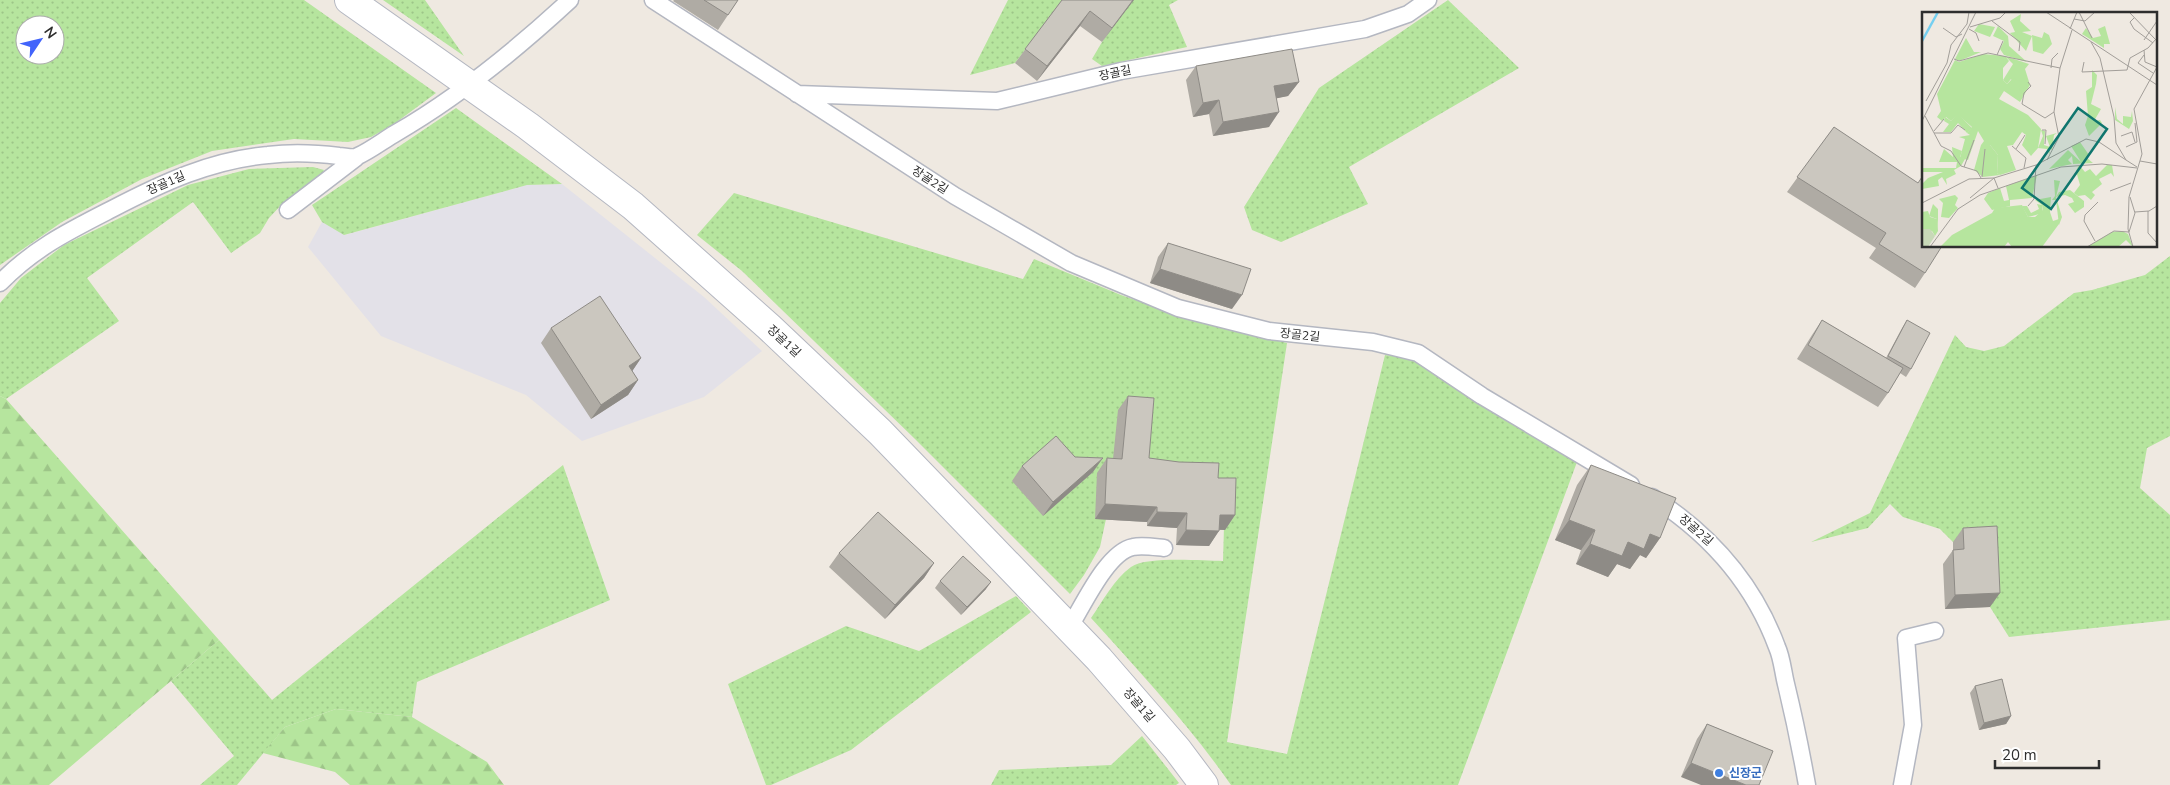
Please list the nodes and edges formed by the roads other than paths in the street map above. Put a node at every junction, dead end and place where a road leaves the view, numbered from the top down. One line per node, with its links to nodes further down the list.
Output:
1 (349, 0): 5 (street, 장골1길)
2 (570, 0): 5 (lane)
3 (653, 0): 6 (lane, 장골2길)
4 (1428, 0): 6 (lane, 장골길)
5 (470, 86): 7 (lane); 11 (street, 장골1길)
6 (794, 94): 14 (lane, 장골2길)
7 (356, 158): 8 (lane); 9 (lane, 장골1길)
8 (288, 210)
9 (0, 283)
10 (1164, 548): 11 (lane)
11 (1069, 628): 13 (street, 장골1길)
12 (1935, 631): 15 (lane)
13 (1204, 785)
14 (1807, 785)
15 (1902, 785)

